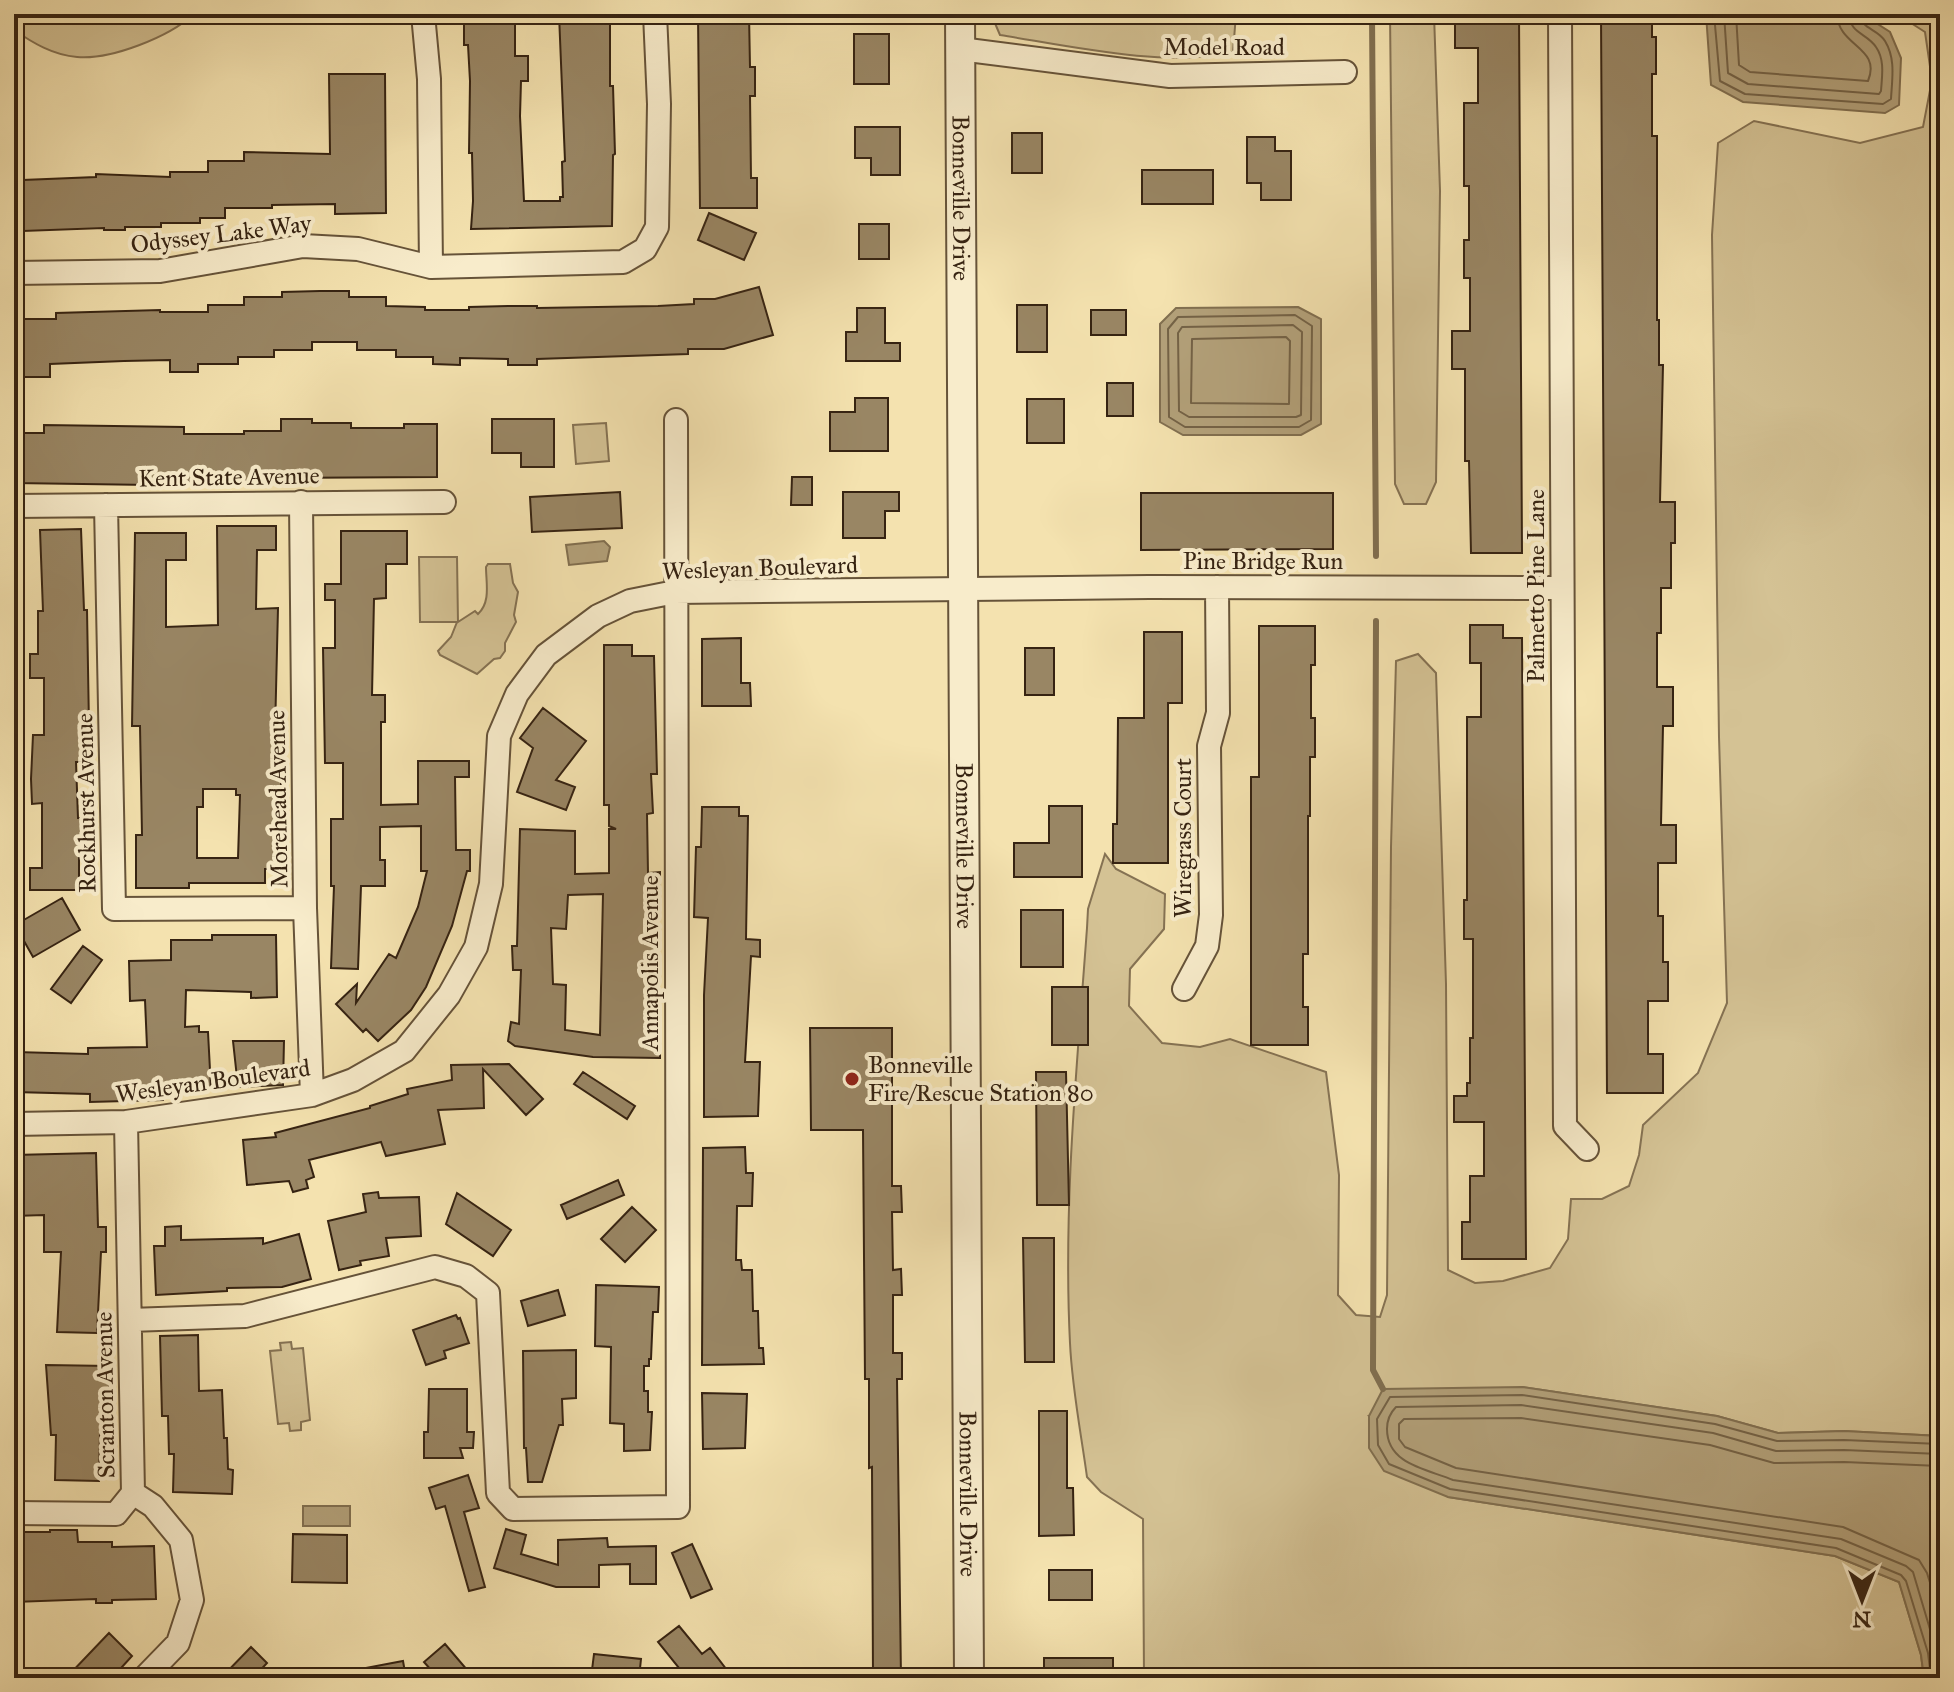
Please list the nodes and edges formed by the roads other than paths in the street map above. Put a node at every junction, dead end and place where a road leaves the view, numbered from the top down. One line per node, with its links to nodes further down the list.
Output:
1 (423, 14): 7 (street)
2 (655, 14): 7 (street, Odyssey Lake Way)
3 (960, 14): 5 (street, Bonneville Drive)
4 (1560, 14): 15 (street, Palmetto Pine Lane)
5 (960, 49): 6 (street, Model Road); 16 (street, Bonneville Drive)
6 (1345, 72)
7 (431, 267): 8 (street, Odyssey Lake Way)
8 (14, 273)
9 (676, 420): 17 (street, Annapolis Avenue)
10 (301, 502): 11 (street, Kent State Avenue); 12 (street, Kent State Avenue); 18 (street, Morehead Avenue)
11 (444, 502)
12 (106, 505): 13 (street, Kent State Avenue); 18 (street, Rockhurst Avenue)
13 (14, 506)
14 (1217, 587): 15 (street, Pine Bridge Run); 16 (street, Pine Bridge Run); 19 (street, Wiregrass Court)
15 (1562, 588): 23 (street, Palmetto Pine Lane)
16 (965, 590): 17 (street, Wesleyan Boulevard); 28 (street, Bonneville Drive)
17 (675, 592): 20 (street, Wesleyan Boulevard); 24 (street, Annapolis Avenue)
18 (305, 908): 20 (street, Morehead Avenue)
19 (1184, 989)
20 (312, 1095): 21 (street, Wesleyan Boulevard)
21 (126, 1122): 22 (street, Wesleyan Boulevard); 24 (street, Scranton Avenue)
22 (14, 1124)
23 (1587, 1149)
24 (130, 1320): 25 (street, Scranton Avenue)
25 (133, 1493): 26 (street); 27 (street, Scranton Avenue)
26 (14, 1513)
27 (144, 1678)
28 (969, 1678)

